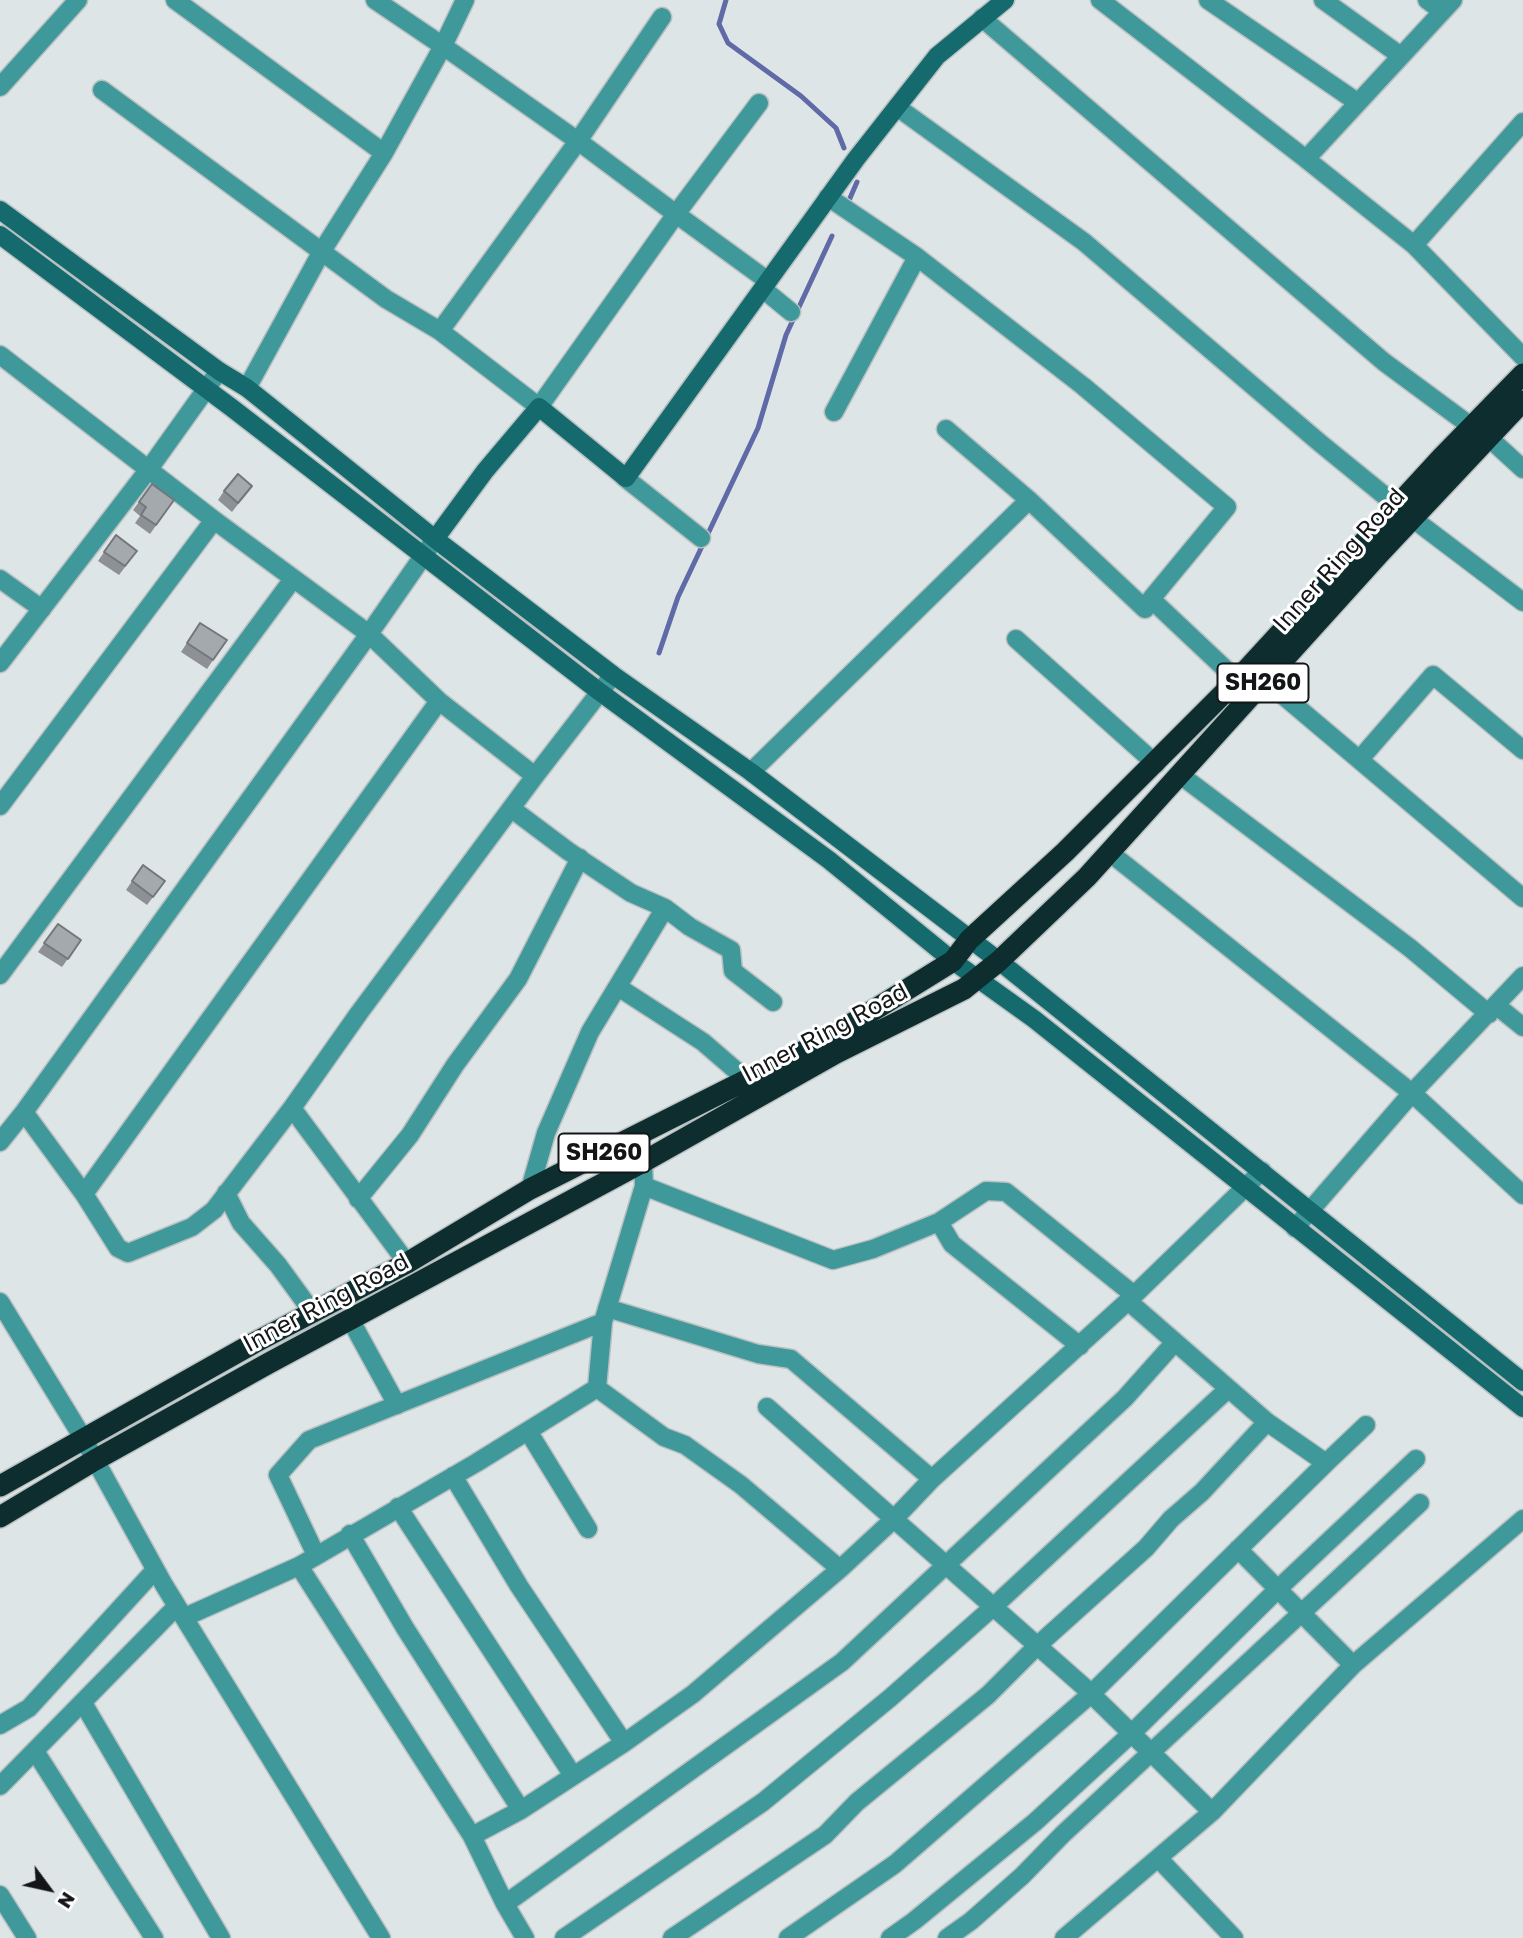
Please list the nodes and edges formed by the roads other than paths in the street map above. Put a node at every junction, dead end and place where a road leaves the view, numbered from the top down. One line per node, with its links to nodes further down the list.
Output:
1 (78, 0): 15 (street)
2 (175, 0): 22 (street)
3 (375, 0): 13 (street)
4 (465, 0): 13 (street)
5 (1005, 0): 12 (street)
6 (1100, 0): 23 (street)
7 (1208, 0): 17 (street)
8 (1323, 0): 14 (street)
9 (1427, 0): 10 (street)
10 (1448, 6): 14 (street)
11 (662, 17): 21 (street)
12 (982, 18): 19 (street); 45 (street)
13 (443, 46): 21 (street); 22 (street)
14 (1401, 56): 17 (street)
15 (0, 87)
16 (102, 90): 29 (street)
17 (1357, 102): 23 (street)
18 (759, 103): 26 (street)
19 (897, 107): 24 (street); 50 (street)
20 (1523, 122): 28 (street)
21 (578, 141): 26 (street); 33 (street)
22 (384, 153): 29 (street)
23 (1306, 159): 28 (street)
24 (828, 197): 30 (street); 31 (street)
25 (0, 210): 36 (street)
26 (676, 214): 31 (street); 41 (street)
27 (0, 236): 38 (street)
28 (1414, 245): 35 (street)
29 (322, 251): 33 (street); 39 (street)
30 (916, 257): 43 (street); 57 (street)
31 (765, 285): 32 (street); 48 (street)
32 (791, 312)
33 (440, 331): 41 (street)
34 (0, 355): 46 (street)
35 (1523, 357)
36 (219, 371): 38 (street); 39 (street)
37 (1523, 374): 45 (highway, Inner Ring Road)
38 (206, 388): 42 (street); 46 (street)
39 (247, 388): 42 (street); 53 (street)
40 (1523, 401): 45 (highway, Inner Ring Road)
41 (539, 407): 48 (street); 53 (street)
42 (232, 408): 54 (street)
43 (834, 412)
44 (946, 429): 49 (street)
45 (1480, 432): 47 (street); 50 (highway, Inner Ring Road)
46 (149, 469): 51 (street); 59 (street)
47 (1523, 469)
48 (624, 477): 52 (street)
49 (1029, 500): 57 (street); 71 (street)
50 (1405, 511): 58 (street); 64 (highway, Inner Ring Road); 65 (highway, Inner Ring Road / SH260)
51 (214, 520): 56 (street); 75 (street)
52 (701, 538)
53 (435, 539): 54 (street); 63 (street)
54 (423, 555): 60 (street); 66 (street)
55 (0, 579): 59 (street)
56 (293, 579): 60 (street); 84 (street)
57 (1151, 599): 64 (street)
58 (1523, 602)
59 (42, 608): 62 (street)
60 (369, 634): 67 (street); 94 (street)
61 (1016, 639): 70 (street)
62 (0, 663)
63 (613, 675): 66 (street); 71 (street)
64 (1237, 680): 70 (highway, Inner Ring Road)
65 (1265, 681): 69 (street); 72 (highway, Inner Ring Road / SH260)
66 (600, 692): 73 (street); 74 (street)
67 (439, 701): 73 (street); 102 (street)
68 (1523, 750): 69 (street)
69 (1360, 759): 79 (street)
70 (1156, 764): 81 (highway, Inner Ring Road)
71 (751, 772): 74 (street); 81 (street)
72 (1179, 774): 77 (highway, Inner Ring Road / SH260); 89 (street)
73 (535, 776): 76 (street)
74 (729, 788): 82 (street)
75 (0, 806)
76 (512, 809): 78 (street); 93 (street)
77 (1109, 852): 83 (highway, Inner Ring Road / SH260); 92 (street)
78 (580, 858): 80 (street); 104 (street)
79 (1523, 898)
80 (665, 908): 87 (street); 88 (street)
81 (969, 940): 82 (highway, Inner Ring Road); 83 (street)
82 (953, 961): 86 (street); 91 (highway, Inner Ring Road / SH260)
83 (999, 961): 86 (highway, Inner Ring Road); 97 (street)
84 (0, 975)
85 (1523, 976): 89 (street)
86 (976, 978): 96 (highway, Inner Ring Road); 99 (street)
87 (618, 987): 91 (street); 100 (street)
88 (773, 1002)
89 (1493, 1010): 90 (street); 92 (street)
90 (1523, 1027)
91 (747, 1080): 100 (highway, Inner Ring Road / SH260)
92 (1412, 1093): 103 (street); 105 (street)
93 (292, 1108): 101 (street); 104 (street)
94 (24, 1112): 95 (street); 102 (street)
95 (0, 1142)
96 (643, 1162): 98 (street); 113 (highway, Inner Ring Road)
97 (1262, 1171): 99 (street); 105 (street)
98 (644, 1186): 106 (street); 112 (street)
99 (1246, 1187): 107 (street); 109 (street)
100 (530, 1189): 108 (highway, Inner Ring Road / SH260)
101 (226, 1193): 102 (street); 111 (street)
102 (84, 1194)
103 (1523, 1195)
104 (358, 1199): 108 (street)
105 (1312, 1211): 107 (street); 116 (street)
106 (939, 1222): 109 (street); 115 (street)
107 (1295, 1228): 121 (street)
108 (407, 1264): 111 (highway, Inner Ring Road / SH260)
109 (1131, 1298): 114 (street); 115 (street)
110 (0, 1302): 125 (street)
111 (313, 1313): 125 (highway, Inner Ring Road / SH260)
112 (605, 1315): 117 (street); 119 (street); 130 (street)
113 (351, 1319): 119 (street); 127 (highway, Inner Ring Road)
114 (1174, 1342): 118 (street); 141 (street)
115 (1080, 1346): 130 (street)
116 (1523, 1382)
117 (597, 1388): 124 (street); 143 (street)
118 (1228, 1389): 122 (street); 146 (street)
119 (397, 1405): 140 (street)
120 (767, 1408): 135 (street)
121 (1523, 1408)
122 (1267, 1422): 128 (street); 149 (street)
123 (1366, 1425): 128 (street)
124 (528, 1431): 129 (street); 137 (street)
125 (83, 1438): 127 (street); 131 (highway, Inner Ring Road / SH260)
126 (1416, 1459): 145 (street)
127 (95, 1460): 134 (highway, Inner Ring Road); 144 (street)
128 (1326, 1463): 139 (street)
129 (453, 1476): 133 (street); 155 (street)
130 (932, 1479): 135 (street)
131 (0, 1486)
132 (1420, 1503): 148 (street)
133 (398, 1507): 138 (street); 158 (street)
134 (0, 1517)
135 (894, 1519): 141 (street); 143 (street)
136 (1523, 1519): 150 (street)
137 (588, 1529)
138 (350, 1534): 140 (street); 160 (street)
139 (1238, 1549): 145 (street); 151 (street)
140 (316, 1555): 142 (street)
141 (946, 1565): 146 (street); 165 (street)
142 (299, 1566): 147 (street); 162 (street)
143 (840, 1569): 155 (street)
144 (155, 1570): 147 (street); 153 (street)
145 (1279, 1588): 148 (street); 154 (street)
146 (992, 1608): 149 (street); 171 (street)
147 (181, 1612): 152 (street); 169 (street)
148 (1303, 1613): 150 (street); 157 (street)
149 (1037, 1646): 151 (street); 172 (street)
150 (1353, 1665): 161 (street)
151 (1091, 1694): 154 (street); 173 (street)
152 (83, 1703): 156 (street); 168 (street)
153 (0, 1725)
154 (1132, 1734): 157 (street); 174 (street)
155 (624, 1742): 158 (street)
156 (35, 1751): 159 (street); 167 (street)
157 (1151, 1754): 161 (street); 175 (street)
158 (572, 1774): 160 (street)
159 (0, 1786)
160 (521, 1810): 162 (street)
161 (1212, 1812): 163 (street)
162 (472, 1836): 165 (street)
163 (1159, 1859): 176 (street); 177 (street)
164 (0, 1895): 166 (street)
165 (505, 1904): 170 (street)
166 (27, 1938)
167 (154, 1938)
168 (220, 1938)
169 (381, 1938)
170 (525, 1938)
171 (564, 1938)
172 (673, 1938)
173 (788, 1938)
174 (890, 1938)
175 (947, 1938)
176 (1064, 1938)
177 (1234, 1938)

